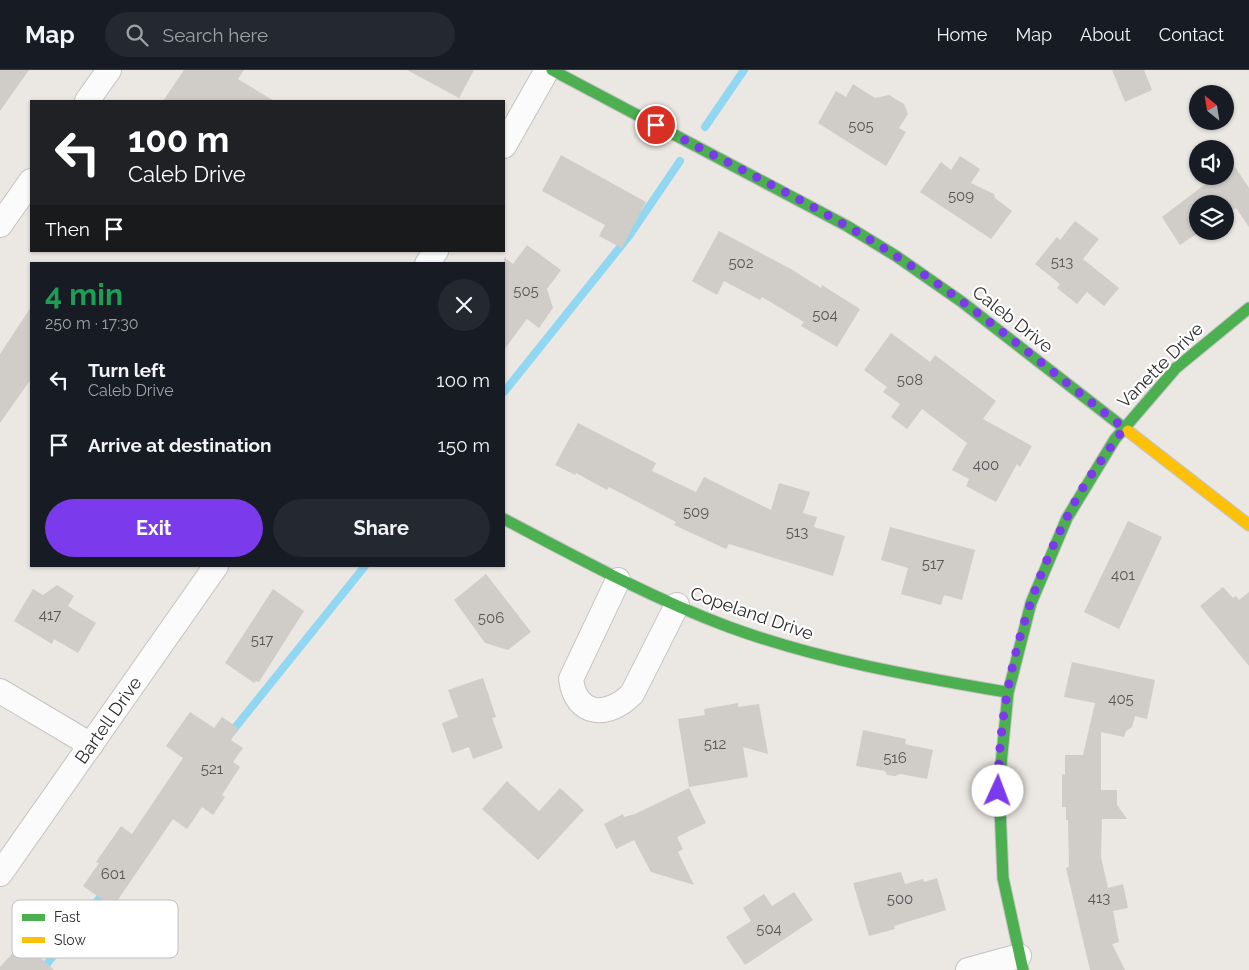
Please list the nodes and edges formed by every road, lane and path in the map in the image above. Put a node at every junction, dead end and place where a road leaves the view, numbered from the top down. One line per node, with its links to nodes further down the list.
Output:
1 (109, 70): 4 (street)
2 (547, 70): 5 (street)
3 (552, 70): 9 (street, Caleb Drive)
4 (88, 100)
5 (505, 144)
6 (30, 181): 7 (street)
7 (0, 225)
8 (1249, 308): 9 (street, Vanette Drive)
9 (1124, 428): 11 (street, Caleb Drive); 16 (street, Vanette Drive)
10 (505, 519): 13 (street, Copeland Drive)
11 (1249, 525)
12 (215, 567): 17 (street, Bartell Drive)
13 (618, 580): 14 (street, Copeland Drive); 14 (street)
14 (677, 605): 16 (street, Copeland Drive)
15 (0, 691): 17 (street)
16 (1006, 692): 19 (street, Vanette Drive)
17 (91, 745): 18 (street, Bartell Drive)
18 (0, 874)
19 (1021, 963): 20 (street)
20 (968, 970)

